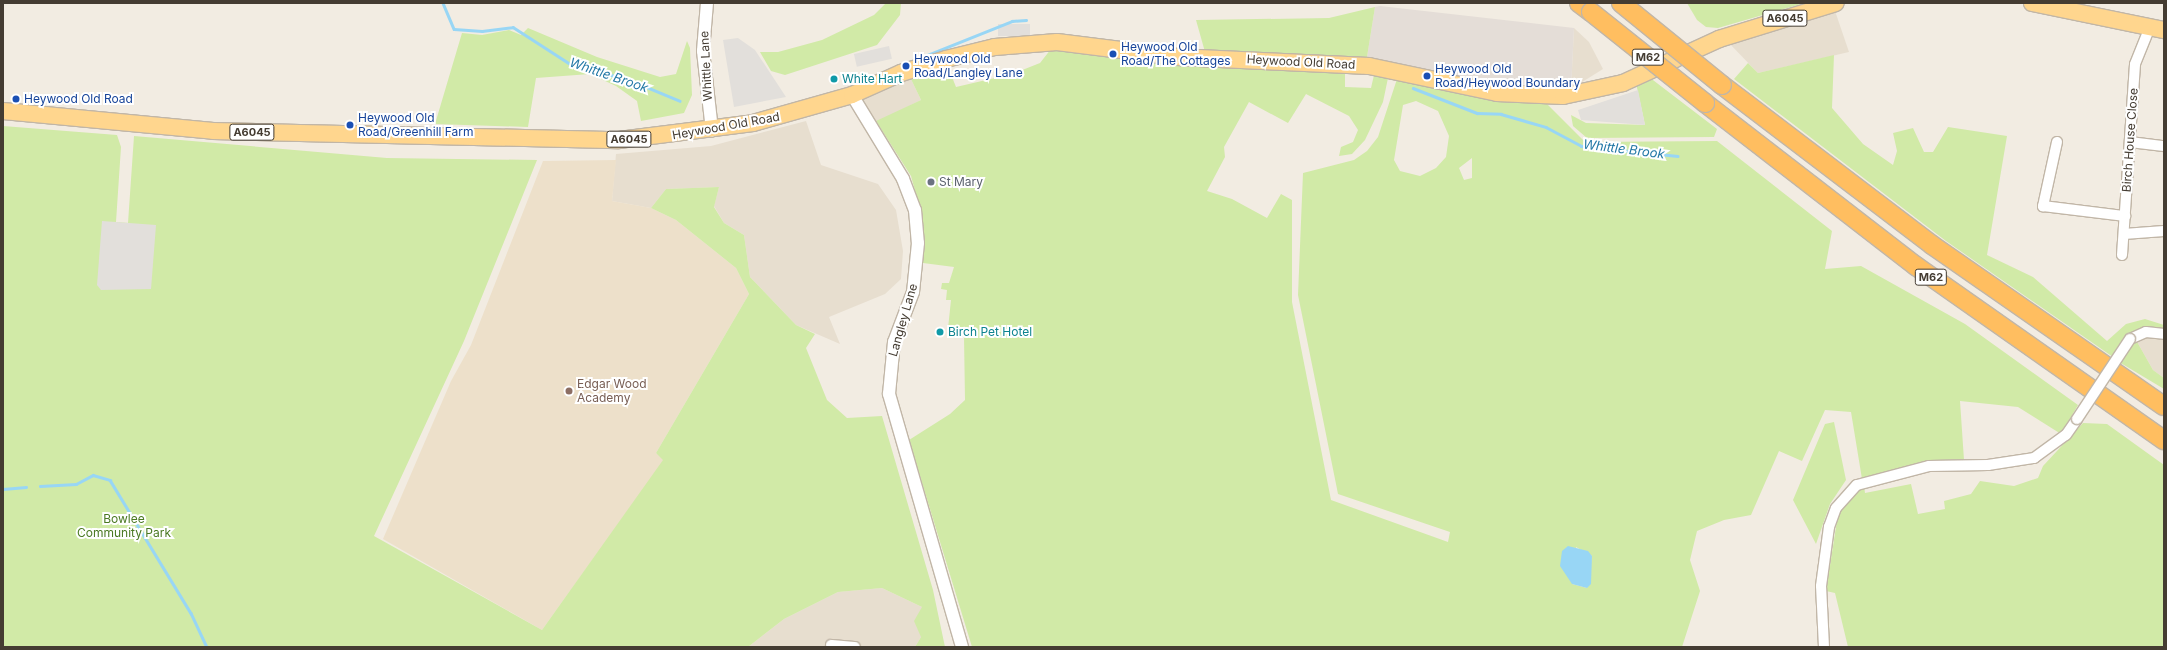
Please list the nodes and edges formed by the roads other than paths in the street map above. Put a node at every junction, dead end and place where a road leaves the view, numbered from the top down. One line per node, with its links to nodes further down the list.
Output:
1 (707, 3): 9 (street, Whittle Lane)
2 (1621, 3): 18 (highway, M62, bridge)
3 (1836, 3): 7 (main road, Heywood Old Road / A6045)
4 (2032, 3): 6 (main road)
5 (1585, 7): 19 (highway, M62, bridge)
6 (2157, 28): 11 (street, Birch House Close)
7 (852, 95): 9 (main road, Heywood Old Road / A6045); 22 (street, Langley Lane)
8 (3, 111): 9 (main road, Heywood Old Road / A6045)
9 (712, 130)
10 (2056, 142): 13 (street)
11 (2130, 142): 12 (street); 13 (street, Birch House Close)
12 (2164, 146)
13 (2125, 216): 15 (street, Birch House Close)
14 (2164, 231): 15 (street)
15 (2124, 234): 16 (street, Birch House Close)
16 (2122, 255)
17 (2164, 334): 23 (street, bridge)
18 (2164, 406)
19 (2164, 440)
20 (831, 645): 21 (street)
21 (855, 647)
22 (962, 647)
23 (1824, 647)

